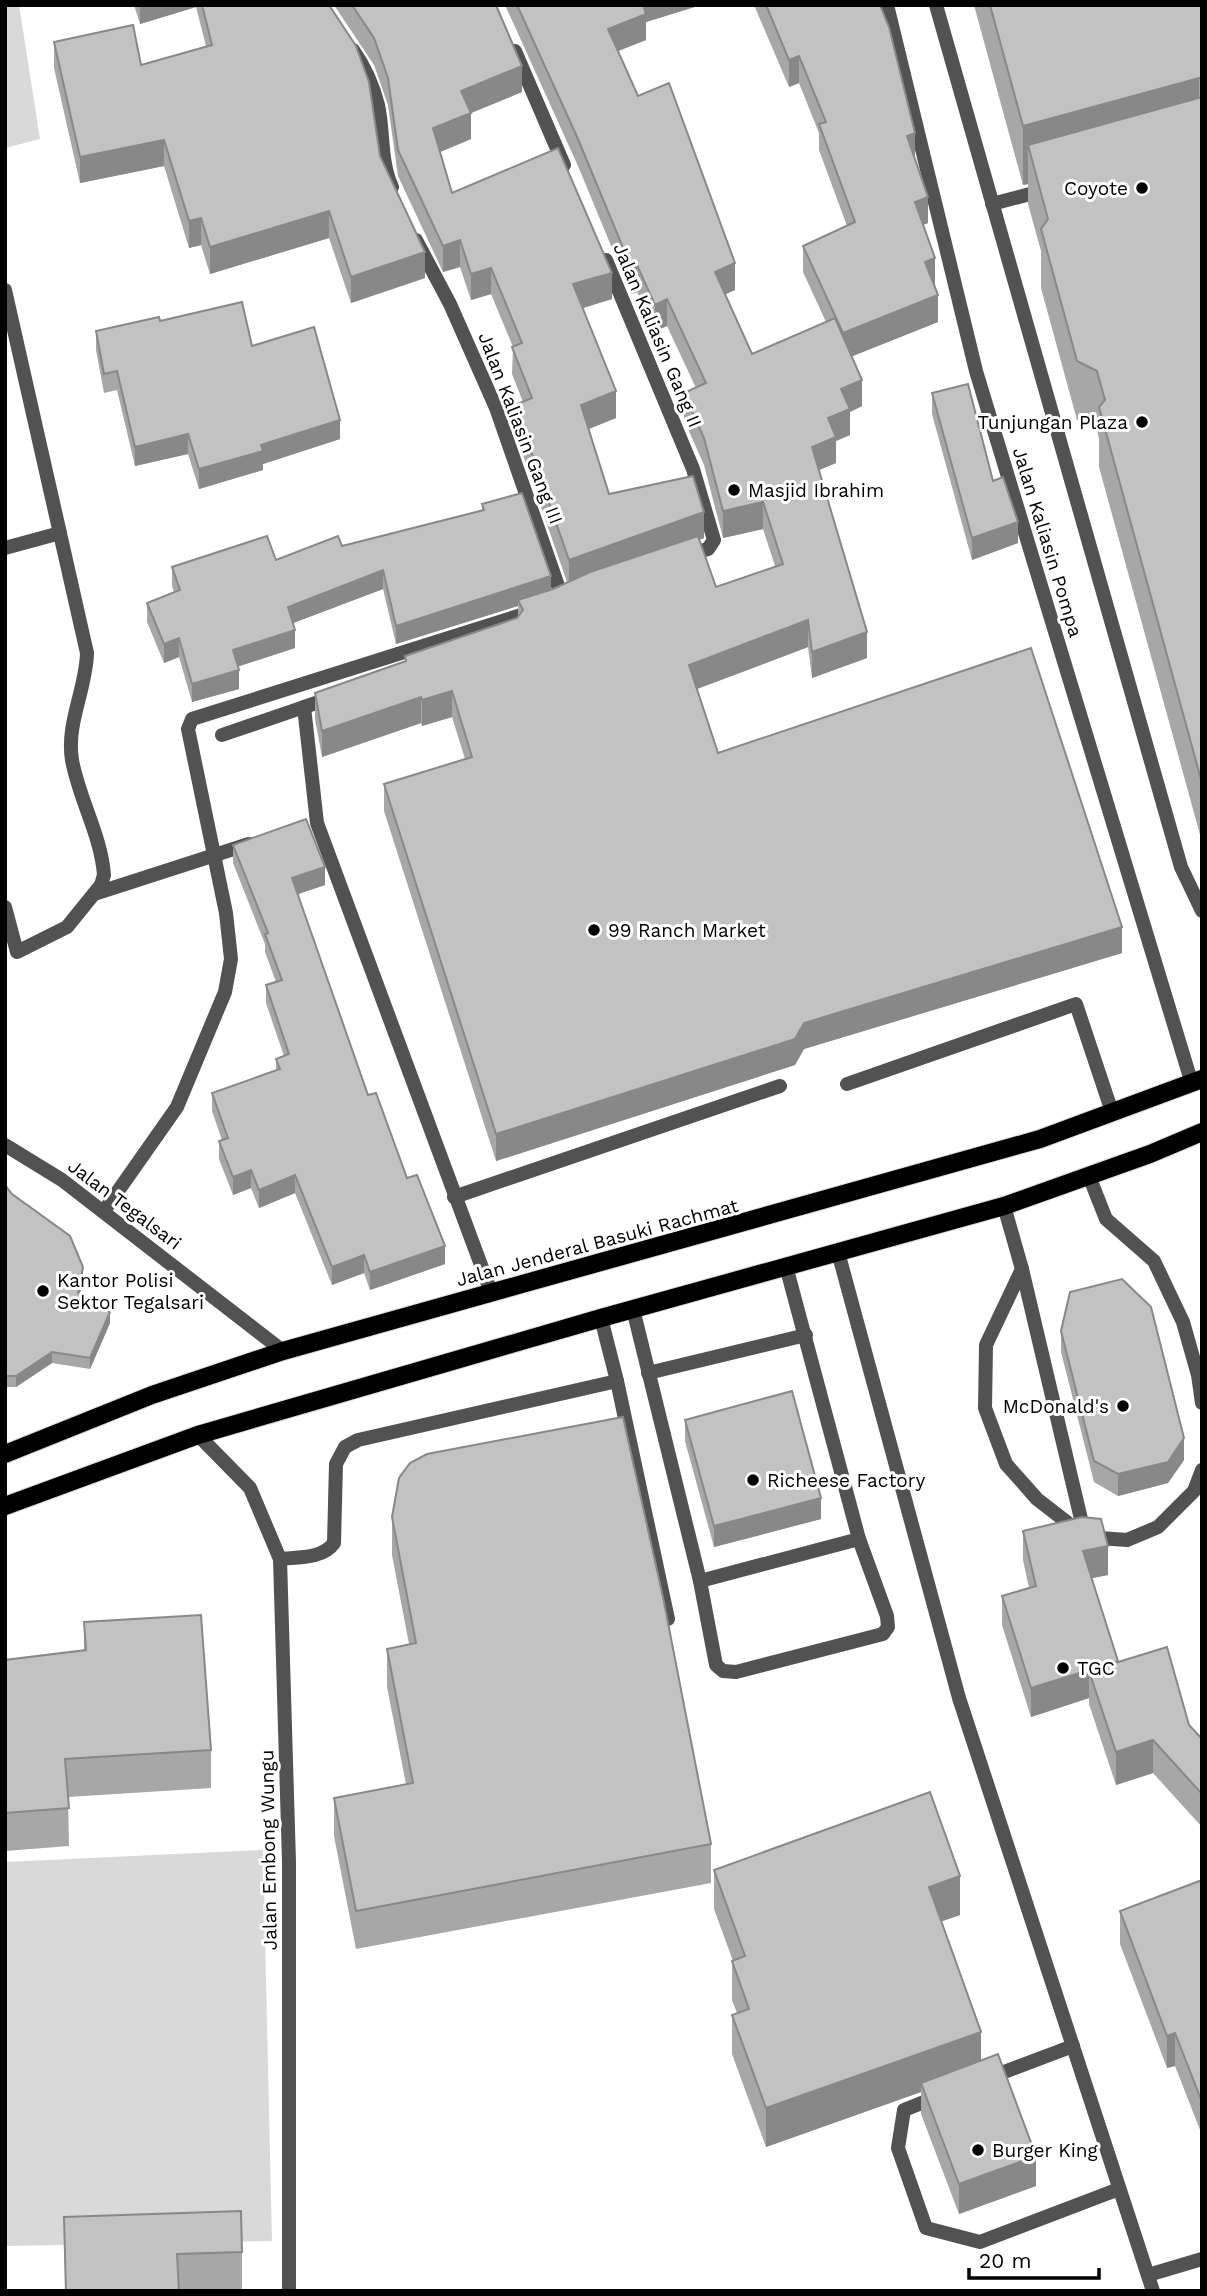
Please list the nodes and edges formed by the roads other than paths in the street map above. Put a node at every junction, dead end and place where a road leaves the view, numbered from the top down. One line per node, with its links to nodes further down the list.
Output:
1 (887, 5): 23 (street, Jalan Kaliasin Pompa)
2 (936, 5): 8 (street)
3 (348, 41): 7 (street)
4 (511, 43): 5 (street)
5 (571, 180)
6 (1056, 187): 8 (street)
7 (398, 200)
8 (992, 204): 22 (street)
9 (408, 222): 19 (street, Jalan Kaliasin Gang III)
10 (598, 242): 14 (street, Jalan Kaliasin Gang II)
11 (5, 290): 12 (street)
12 (60, 533): 13 (street); 20 (street)
13 (5, 548)
14 (673, 559)
15 (344, 694): 16 (street)
16 (304, 707): 17 (street); 30 (street)
17 (222, 735)
18 (269, 838): 19 (street)
19 (214, 856): 20 (street); 32 (street)
20 (94, 894): 21 (street)
21 (5, 907)
22 (1202, 911)
23 (1197, 1082): 26 (main road, Jalan Jenderal Basuki Rachmat)
24 (847, 1084): 26 (street)
25 (780, 1086): 30 (street)
26 (1112, 1112): 36 (main road, Jalan Jenderal Basuki Rachmat)
27 (1202, 1132): 29 (main road)
28 (5, 1145): 32 (street, Jalan Tegalsari)
29 (1089, 1177): 31 (main road); 43 (street)
30 (454, 1197): 36 (street)
31 (1004, 1206): 33 (main road); 35 (street)
32 (104, 1211): 40 (street, Jalan Tegalsari)
33 (838, 1252): 34 (main road); 53 (street)
34 (786, 1266): 37 (main road); 39 (street)
35 (1022, 1269): 48 (street); 48 (street)
36 (491, 1292): 40 (main road, Jalan Jenderal Basuki Rachmat)
37 (633, 1309): 38 (main road); 41 (street)
38 (601, 1318): 42 (street); 44 (main road)
39 (806, 1335): 41 (street); 49 (street)
40 (283, 1351): 45 (main road, Jalan Jenderal Basuki Rachmat)
41 (648, 1373): 51 (street)
42 (617, 1381): 50 (street); 52 (street)
43 (1202, 1403)
44 (198, 1435): 47 (main road); 50 (street, Jalan Embong Wungu)
45 (5, 1454)
46 (1202, 1470): 48 (street)
47 (5, 1506)
48 (1086, 1537)
49 (859, 1539): 51 (street); 51 (street)
50 (280, 1559): 57 (street, Jalan Embong Wungu)
51 (700, 1581)
52 (668, 1619)
53 (1073, 2046): 54 (street); 54 (street)
54 (1119, 2189): 56 (street)
55 (1202, 2259): 56 (street)
56 (1148, 2275): 58 (street)
57 (289, 2291)
58 (1153, 2291)

